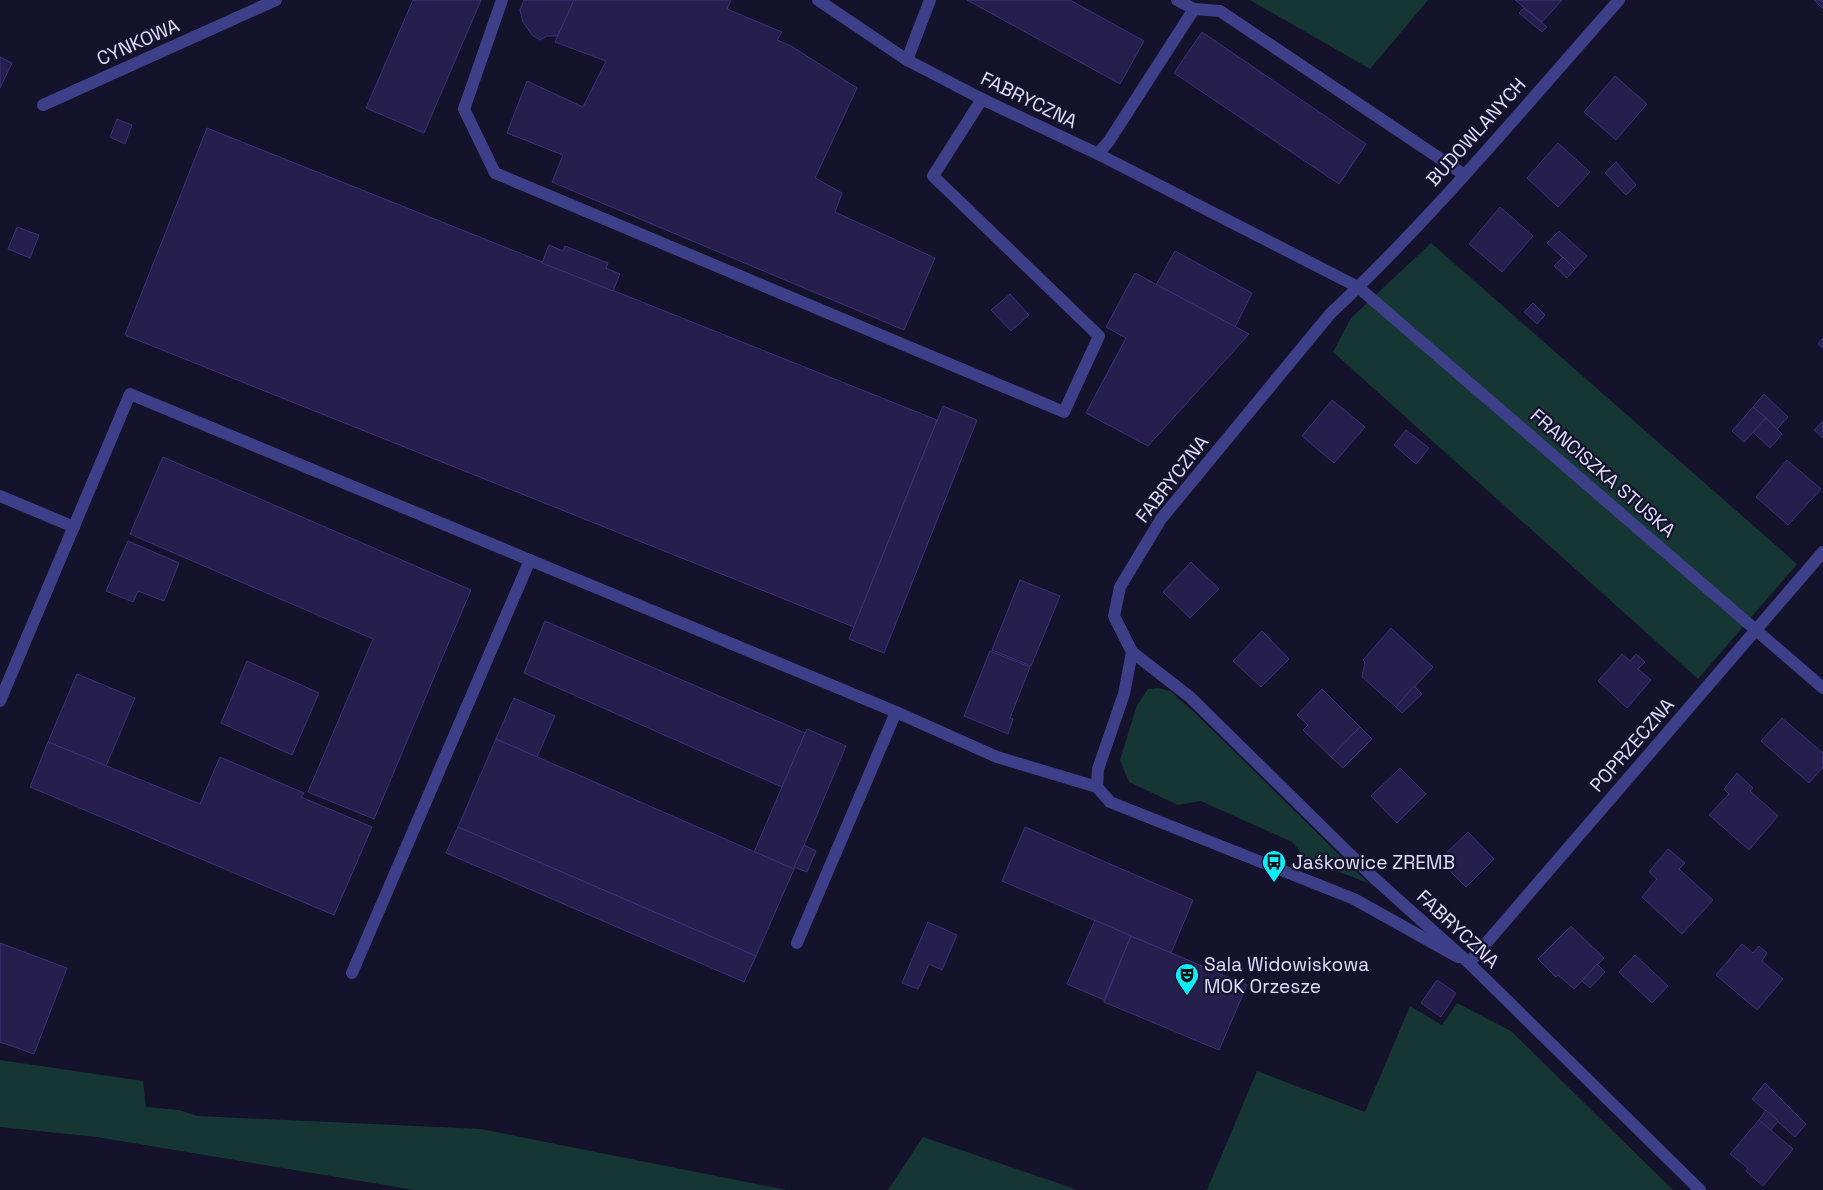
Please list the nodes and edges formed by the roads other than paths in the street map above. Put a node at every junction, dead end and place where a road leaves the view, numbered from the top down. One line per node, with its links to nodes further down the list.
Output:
1 (276, 0): 10 (street, CYNKOWA)
2 (502, 0): 9 (street)
3 (818, 0): 8 (street, FABRYCZNA)
4 (930, 0): 8 (street)
5 (1177, 0): 7 (street)
6 (1619, 0): 12 (street, BUDOWLANYCH)
7 (1194, 9): 11 (street); 12 (street)
8 (907, 60): 9 (street, FABRYCZNA)
9 (982, 99): 11 (street, FABRYCZNA)
10 (43, 105)
11 (1098, 154): 13 (street, FABRYCZNA)
12 (1464, 174): 13 (street, BUDOWLANYCH)
13 (1358, 287): 18 (street, FRANCISZKA STUSKA); 19 (street, FABRYCZNA)
14 (0, 496): 15 (street)
15 (74, 527): 17 (street); 21 (street)
16 (1823, 552): 18 (street, POPRZECZNA)
17 (530, 560): 22 (street); 26 (street)
18 (1757, 629): 20 (street, FRANCISZKA STUSKA); 25 (street, POPRZECZNA)
19 (1132, 652): 23 (street); 25 (street, FABRYCZNA)
20 (1823, 688)
21 (0, 701)
22 (896, 712): 23 (street); 24 (street)
23 (1097, 787): 25 (street)
24 (797, 943)
25 (1469, 963): 27 (street, FABRYCZNA)
26 (352, 973)
27 (1700, 1190)

